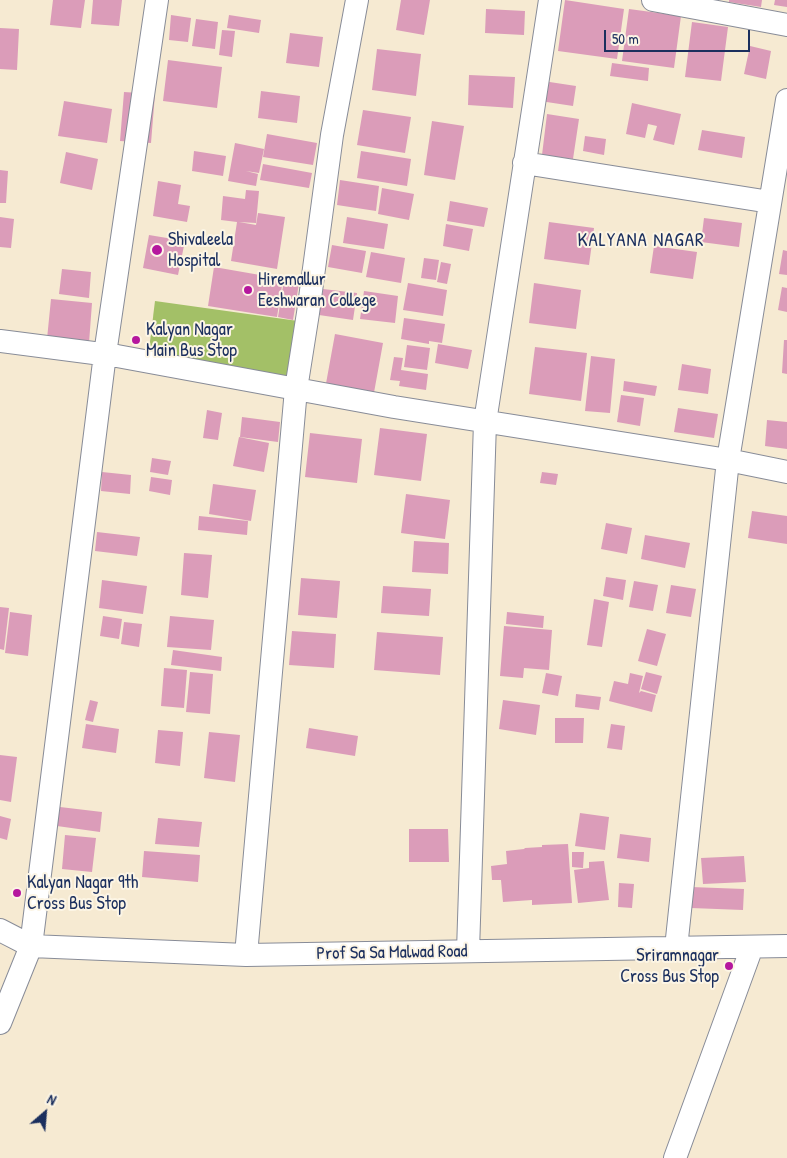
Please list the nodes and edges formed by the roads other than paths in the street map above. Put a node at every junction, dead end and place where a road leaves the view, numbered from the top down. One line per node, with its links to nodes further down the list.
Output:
1 (157, 0): 10 (street)
2 (357, 0): 11 (street)
3 (550, 0): 7 (street)
4 (653, 0): 5 (street)
5 (787, 26)
6 (787, 100): 8 (street)
7 (524, 163): 8 (street); 12 (street)
8 (770, 202): 13 (street)
9 (0, 341): 10 (street)
10 (105, 354): 11 (street); 16 (street)
11 (296, 389): 12 (street); 21 (street)
12 (484, 422): 13 (street); 20 (street)
13 (728, 460): 14 (street); 19 (street)
14 (787, 472)
15 (0, 930): 16 (street, Prof Sa Sa Malwad Road)
16 (31, 946): 21 (street, Prof Sa Sa Malwad Road); 22 (street)
17 (787, 946): 18 (street, Prof Sa Sa Malwad Road)
18 (752, 947): 19 (street, Prof Sa Sa Malwad Road); 23 (street)
19 (676, 948): 20 (street, Prof Sa Sa Malwad Road)
20 (468, 951): 21 (street, Prof Sa Sa Malwad Road)
21 (246, 955)
22 (0, 1023)
23 (675, 1158)

